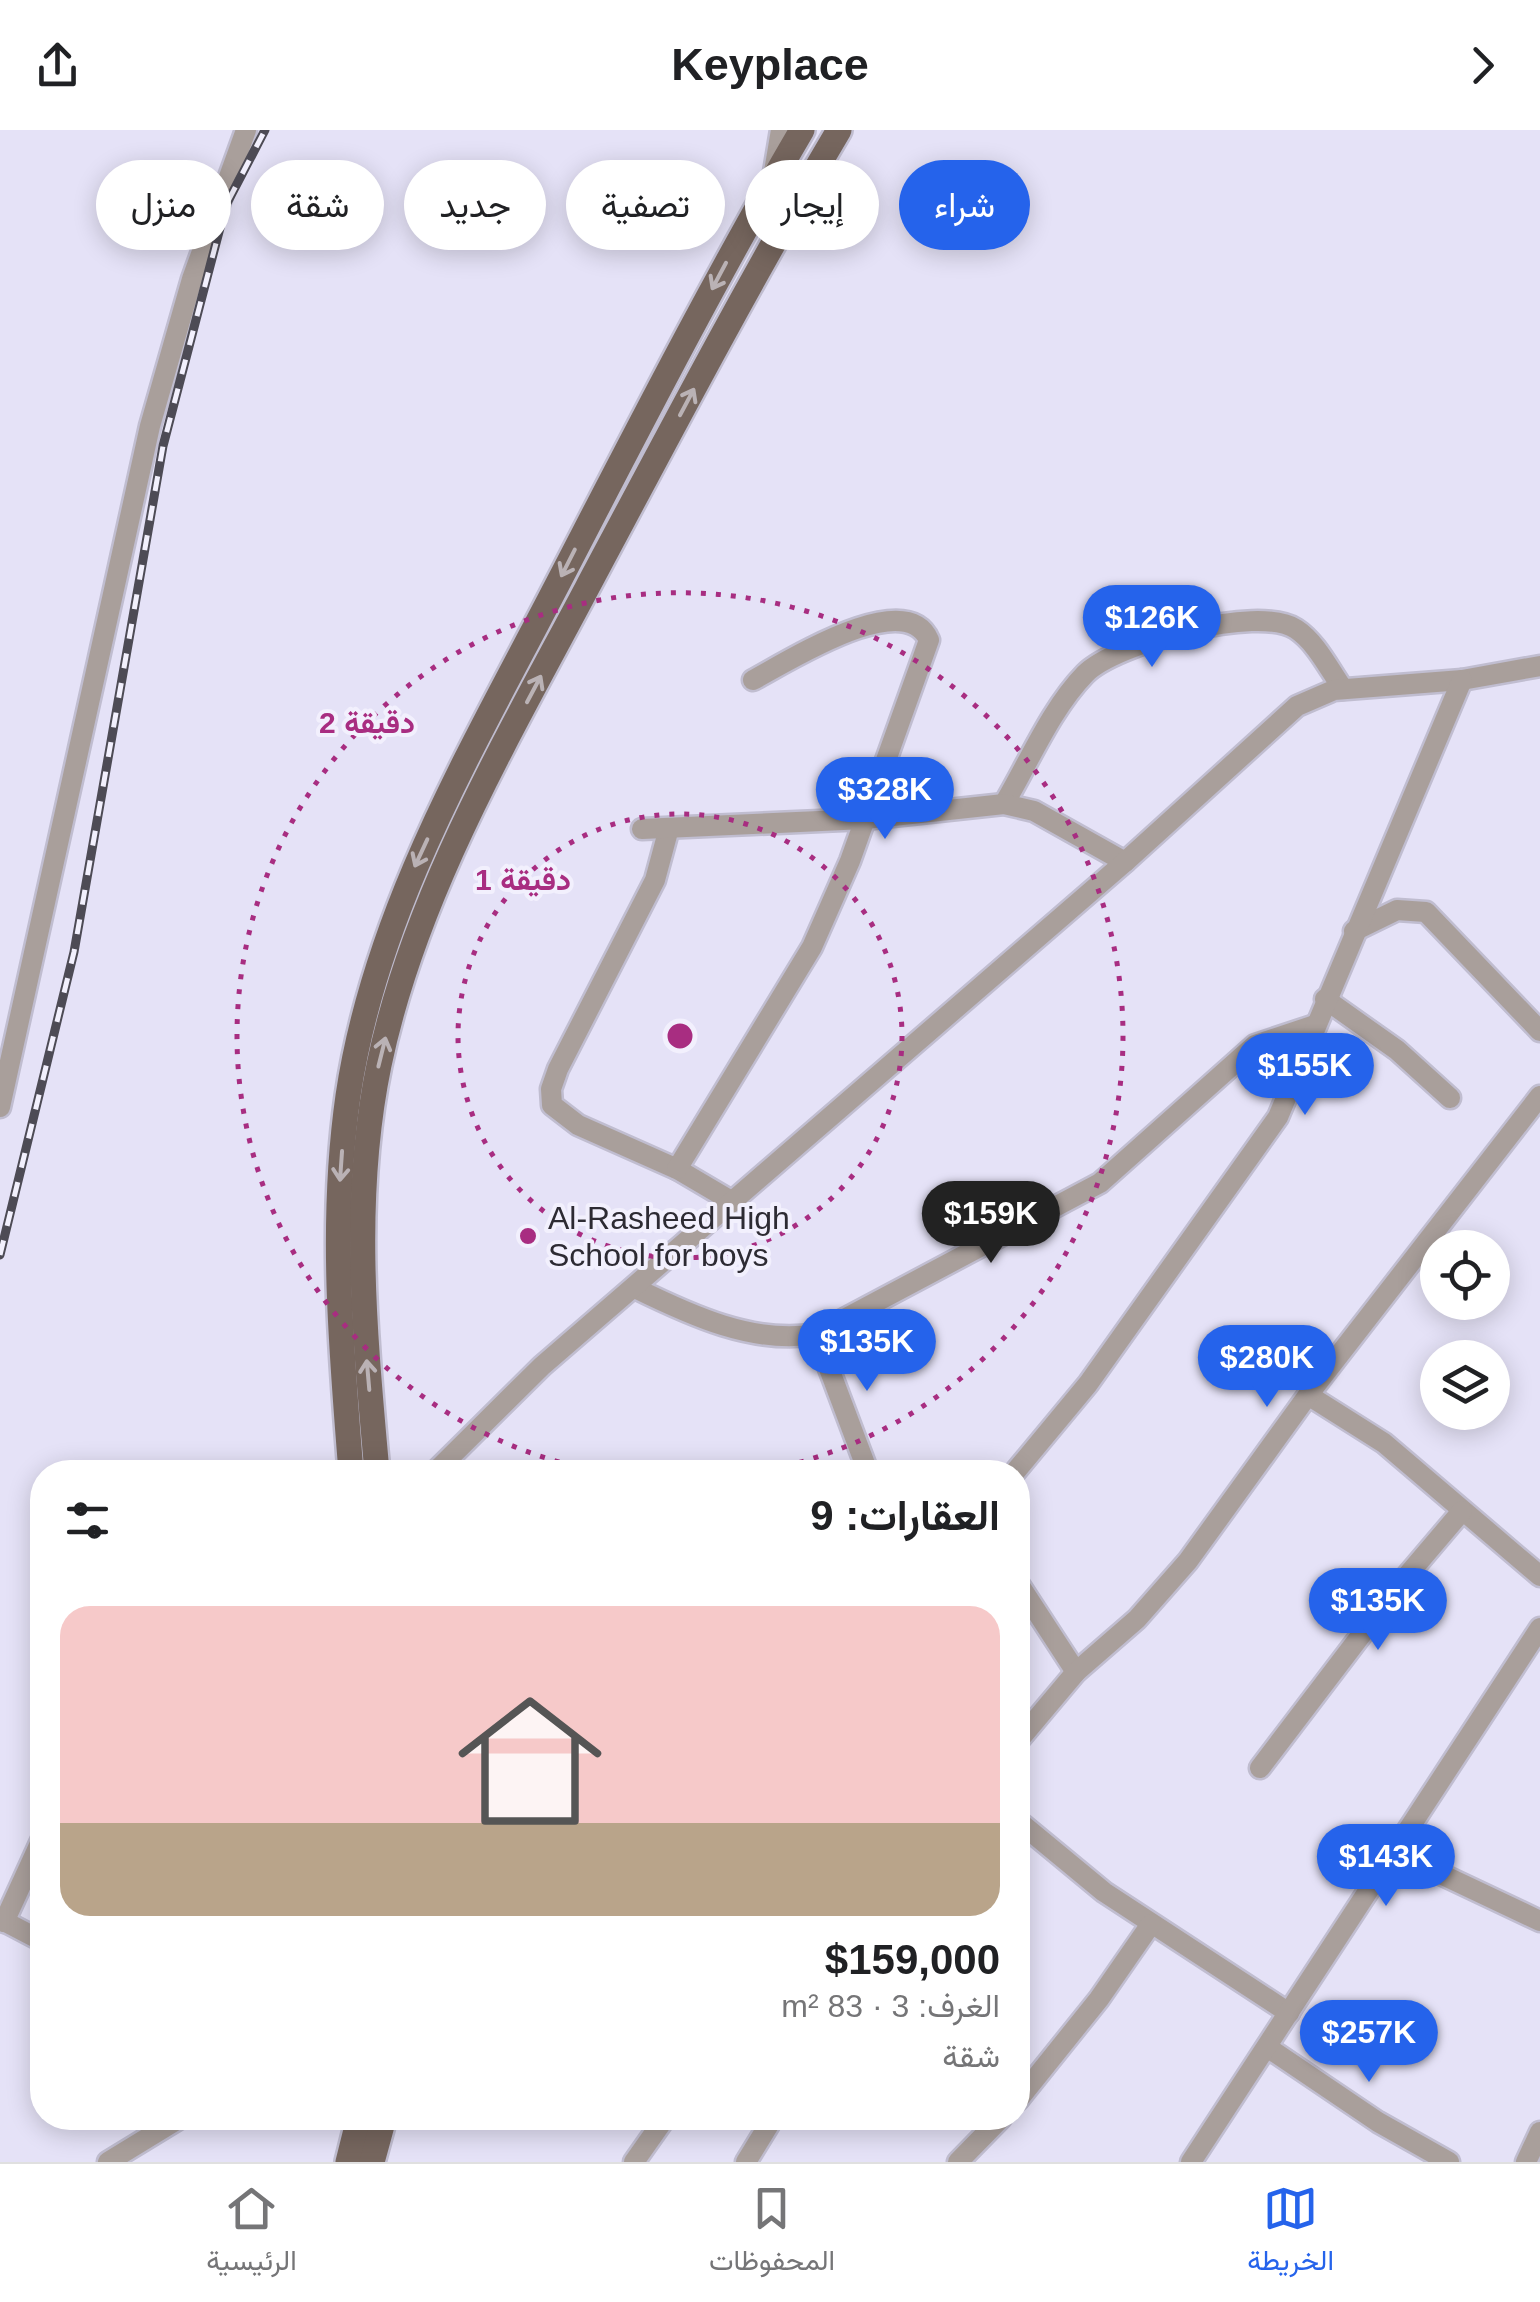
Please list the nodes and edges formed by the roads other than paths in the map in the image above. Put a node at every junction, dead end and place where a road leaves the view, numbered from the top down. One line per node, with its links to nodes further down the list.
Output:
1 (246, 130): 29 (street)
2 (781, 130): 5 (street)
3 (802, 130): 6 (main road)
4 (839, 130): 7 (main road)
5 (776, 160)
6 (784, 160)
7 (821, 160)
8 (745, 227): 9 (main road)
9 (742, 232): 10 (main road); 16 (main road, one-way to 16)
10 (745, 234)
11 (768, 250): 17 (main road, one-way to 11)
12 (1540, 666): 14 (street)
13 (752, 680): 19 (street)
14 (1462, 680): 15 (street); 23 (street)
15 (1342, 689): 18 (street); 22 (street)
16 (485, 724): 17 (main road); 35 (main road, one-way to 35)
17 (509, 736): 36 (main road, one-way to 17)
18 (1004, 804): 19 (street); 22 (street)
19 (865, 819): 21 (street); 30 (street)
20 (642, 828): 21 (street)
21 (669, 828): 30 (street)
22 (1126, 862): 31 (street)
23 (1354, 932): 24 (street); 26 (street)
24 (1325, 999): 25 (street); 28 (street)
25 (1316, 1024): 33 (street); 39 (street)
26 (1540, 1031)
27 (1540, 1096): 34 (street)
28 (1450, 1098)
29 (0, 1108)
30 (676, 1169): 31 (street)
31 (733, 1202): 32 (street)
32 (636, 1288): 33 (street); 37 (street)
33 (816, 1334): 38 (street)
34 (1308, 1395): 40 (street); 44 (street)
35 (350, 1460)
36 (376, 1460)
37 (447, 1460)
38 (863, 1460)
39 (1026, 1460)
40 (1462, 1511): 41 (street); 46 (street)
41 (1540, 1576)
42 (1030, 1601): 44 (street)
43 (1540, 1628): 48 (street)
44 (1076, 1672): 45 (street)
45 (1030, 1726)
46 (1260, 1768)
47 (1030, 1830): 52 (street)
48 (1392, 1851): 51 (street); 54 (street)
49 (30, 1864): 50 (street)
50 (2, 1921): 53 (street)
51 (1540, 1921)
52 (1151, 1924): 54 (street); 56 (street)
53 (30, 1935)
54 (1288, 2013): 55 (street)
55 (1267, 2047): 64 (street); 71 (street)
56 (1030, 2078)
57 (160, 2130): 65 (street)
58 (356, 2130): 66 (main road)
59 (381, 2130): 67 (main road)
60 (657, 2130): 68 (street)
61 (766, 2130): 69 (street)
62 (989, 2130): 70 (street)
63 (1540, 2132): 73 (street)
64 (1413, 2154): 72 (street)
65 (108, 2162)
66 (348, 2162)
67 (372, 2162)
68 (634, 2162)
69 (746, 2162)
70 (958, 2162)
71 (1191, 2162)
72 (1449, 2162)
73 (1526, 2162)

